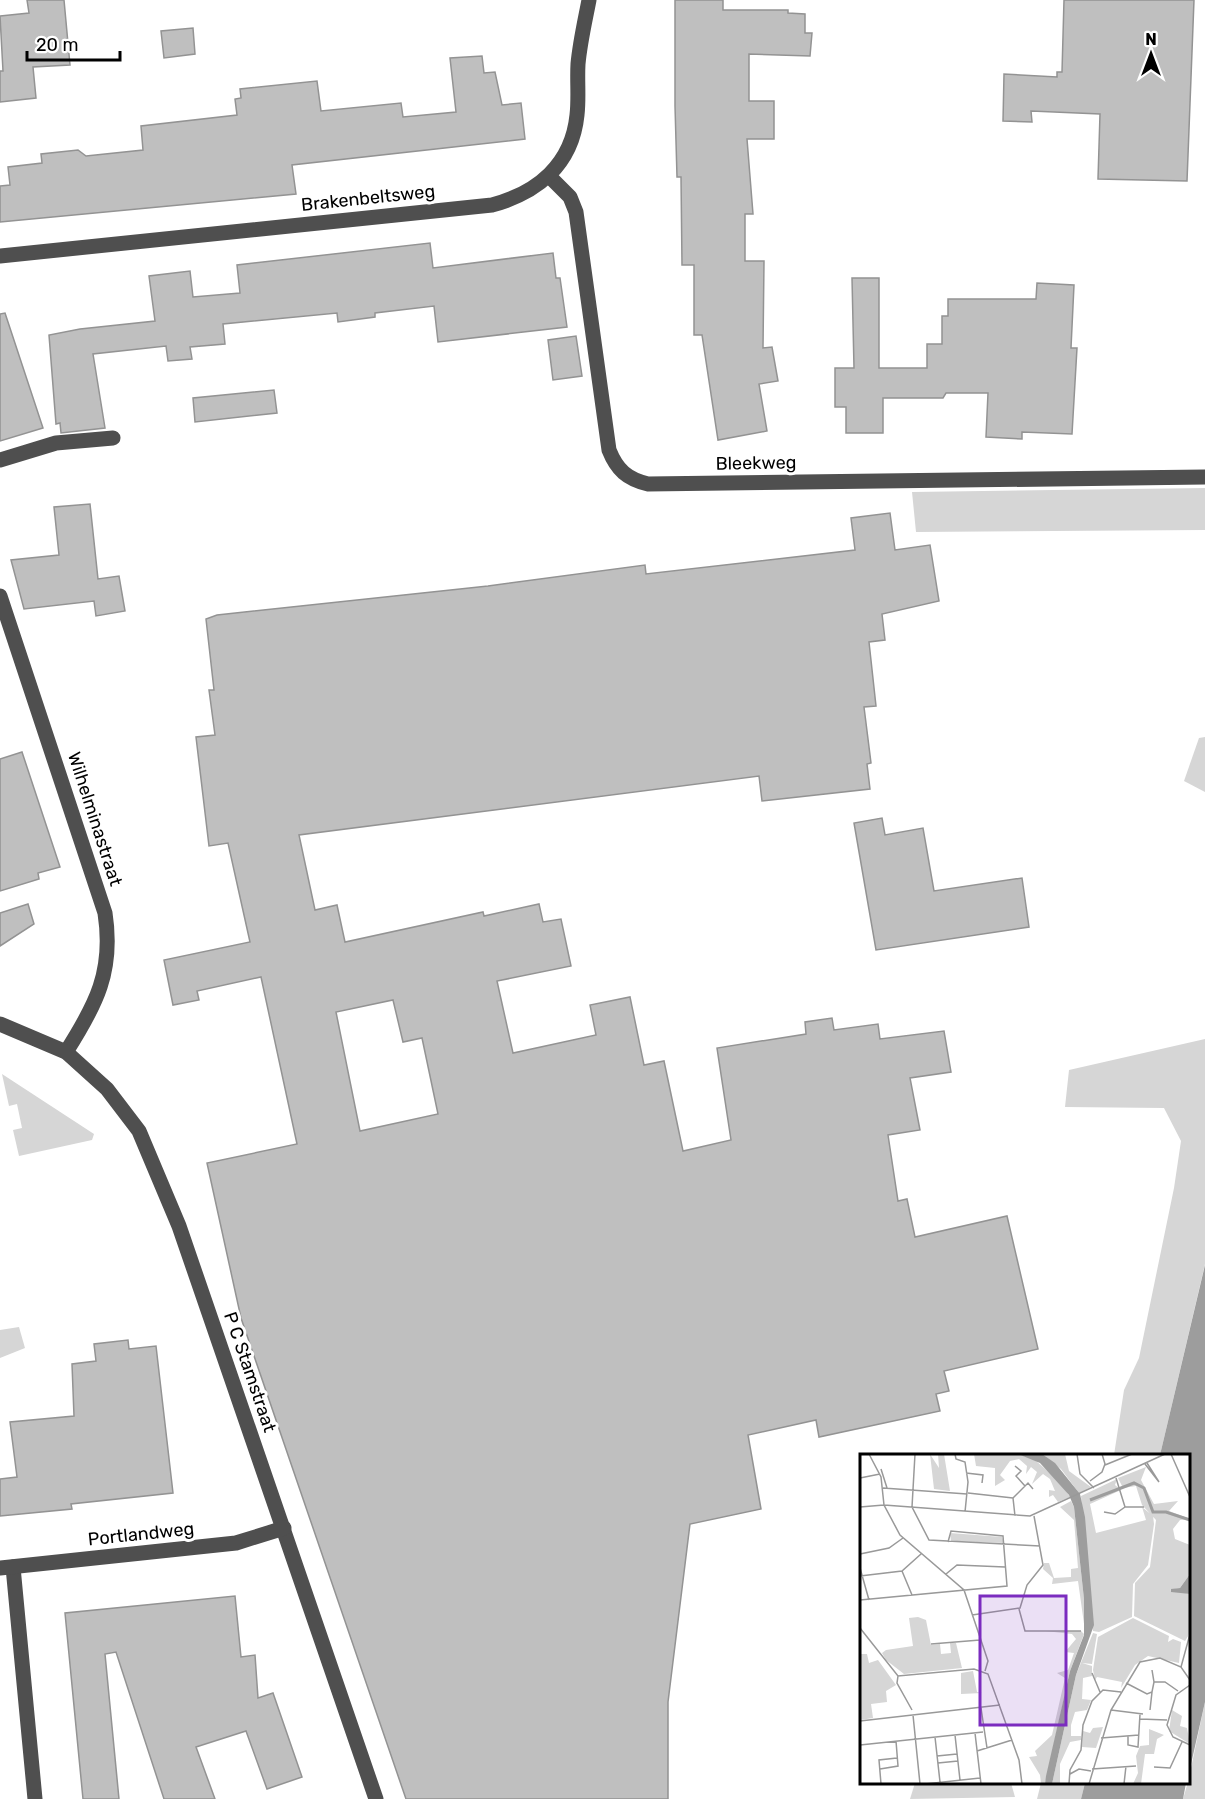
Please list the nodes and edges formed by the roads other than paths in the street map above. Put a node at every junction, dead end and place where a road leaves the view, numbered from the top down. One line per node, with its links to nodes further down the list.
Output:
1 (589, 0): 2 (street, Brakenbeltsweg)
2 (550, 177): 3 (street, Brakenbeltsweg); 6 (street, Bleekweg)
3 (0, 256)
4 (113, 438): 5 (street)
5 (0, 460)
6 (1205, 477)
7 (2, 605): 9 (street, Wilhelminastraat)
8 (0, 1024): 9 (street, P C Stamstraat)
9 (66, 1052): 10 (street, P C Stamstraat)
10 (284, 1528): 11 (street, Portlandweg); 13 (street, P C Stamstraat)
11 (7, 1567): 12 (street)
12 (35, 1799)
13 (376, 1799)

